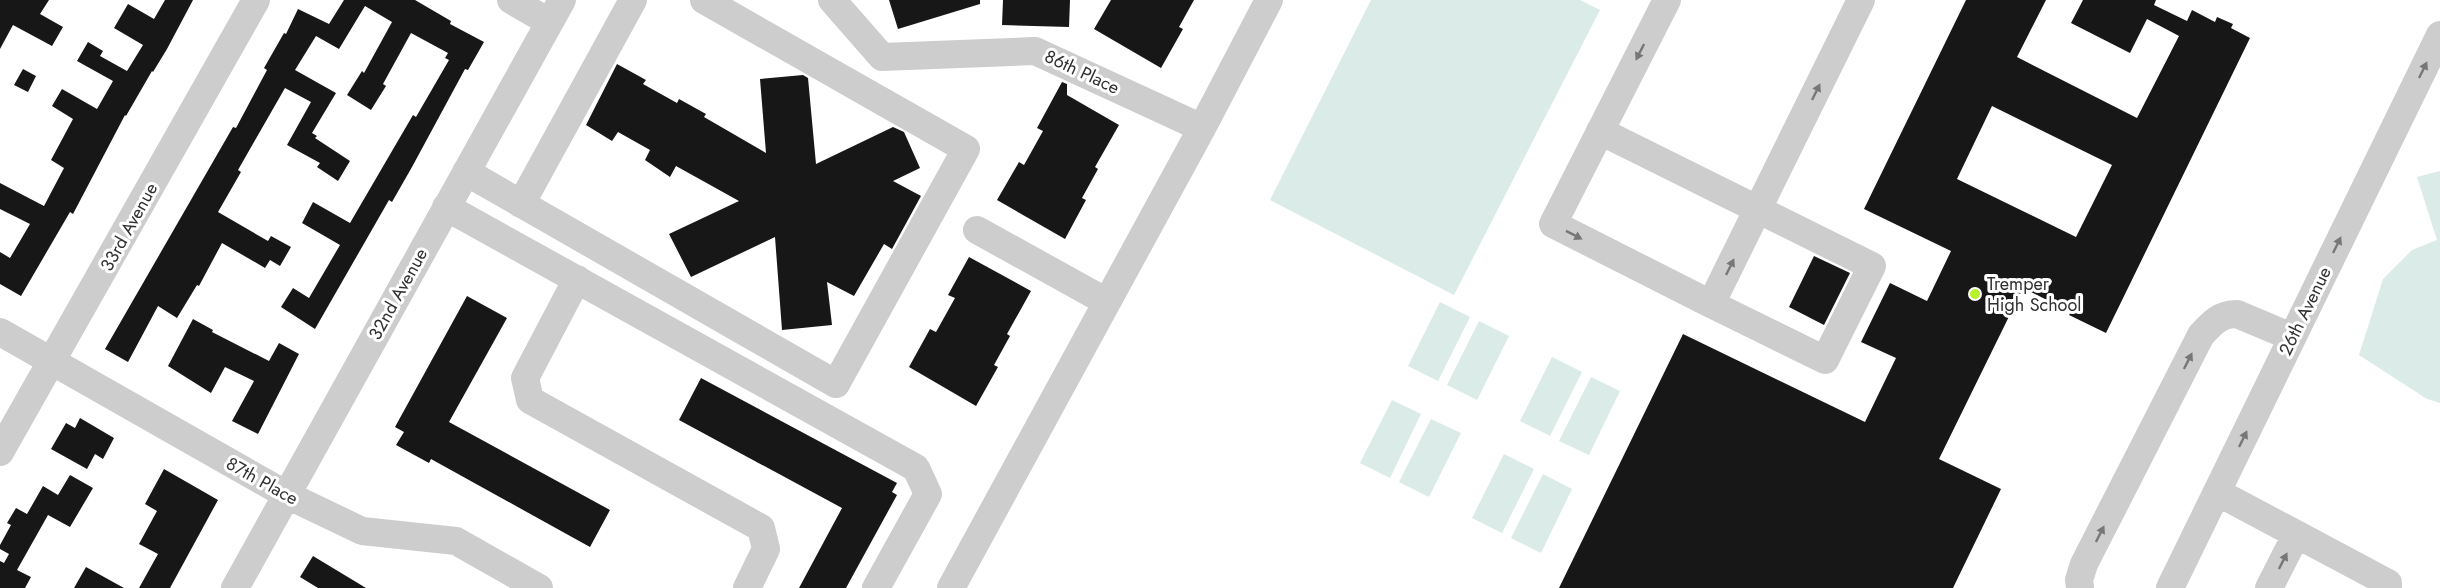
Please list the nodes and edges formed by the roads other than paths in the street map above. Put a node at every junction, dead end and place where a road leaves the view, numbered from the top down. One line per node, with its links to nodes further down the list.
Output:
1 (256, 0): 23 (street, 33rd Avenue)
2 (511, 0): 9 (street)
3 (633, 0): 14 (street)
4 (704, 0): 14 (street)
5 (832, 0): 11 (street, 86th Place)
6 (1269, 0): 11 (street)
7 (1667, 0): 12 (street, one-way to 12)
8 (1861, 0): 16 (street, one-way to 8)
9 (555, 11): 13 (street, 32nd Avenue)
10 (2440, 35): 22 (street, 26th Avenue, one-way to 10)
11 (1202, 128): 19 (street)
12 (1600, 131): 16 (street); 20 (street, one-way to 20)
13 (466, 172): 14 (street); 15 (street, 32nd Avenue)
14 (521, 204)
15 (446, 207): 18 (street); 26 (street, 32nd Avenue)
16 (1758, 209): 20 (street, one-way to 16); 20 (street)
17 (976, 230): 19 (street)
18 (577, 279): 30 (street); 31 (street)
19 (1107, 302): 32 (street)
20 (1712, 304)
21 (0, 332): 23 (street, 87th Place)
22 (2292, 338): 25 (street, 26th Avenue, one-way to 22); 33 (street, one-way to 22)
23 (53, 362): 24 (street, 33rd Avenue); 26 (street, 87th Place)
24 (0, 452)
25 (2217, 492): 27 (street); 34 (street, 26th Avenue)
26 (286, 495): 28 (street, 32nd Avenue); 29 (street, 87th Place)
27 (2296, 535): 35 (street, one-way to 27); 36 (street)
28 (235, 588)
29 (539, 588)
30 (747, 588)
31 (876, 588)
32 (951, 588)
33 (2080, 588)
34 (2170, 588)
35 (2270, 588)
36 (2388, 588)

